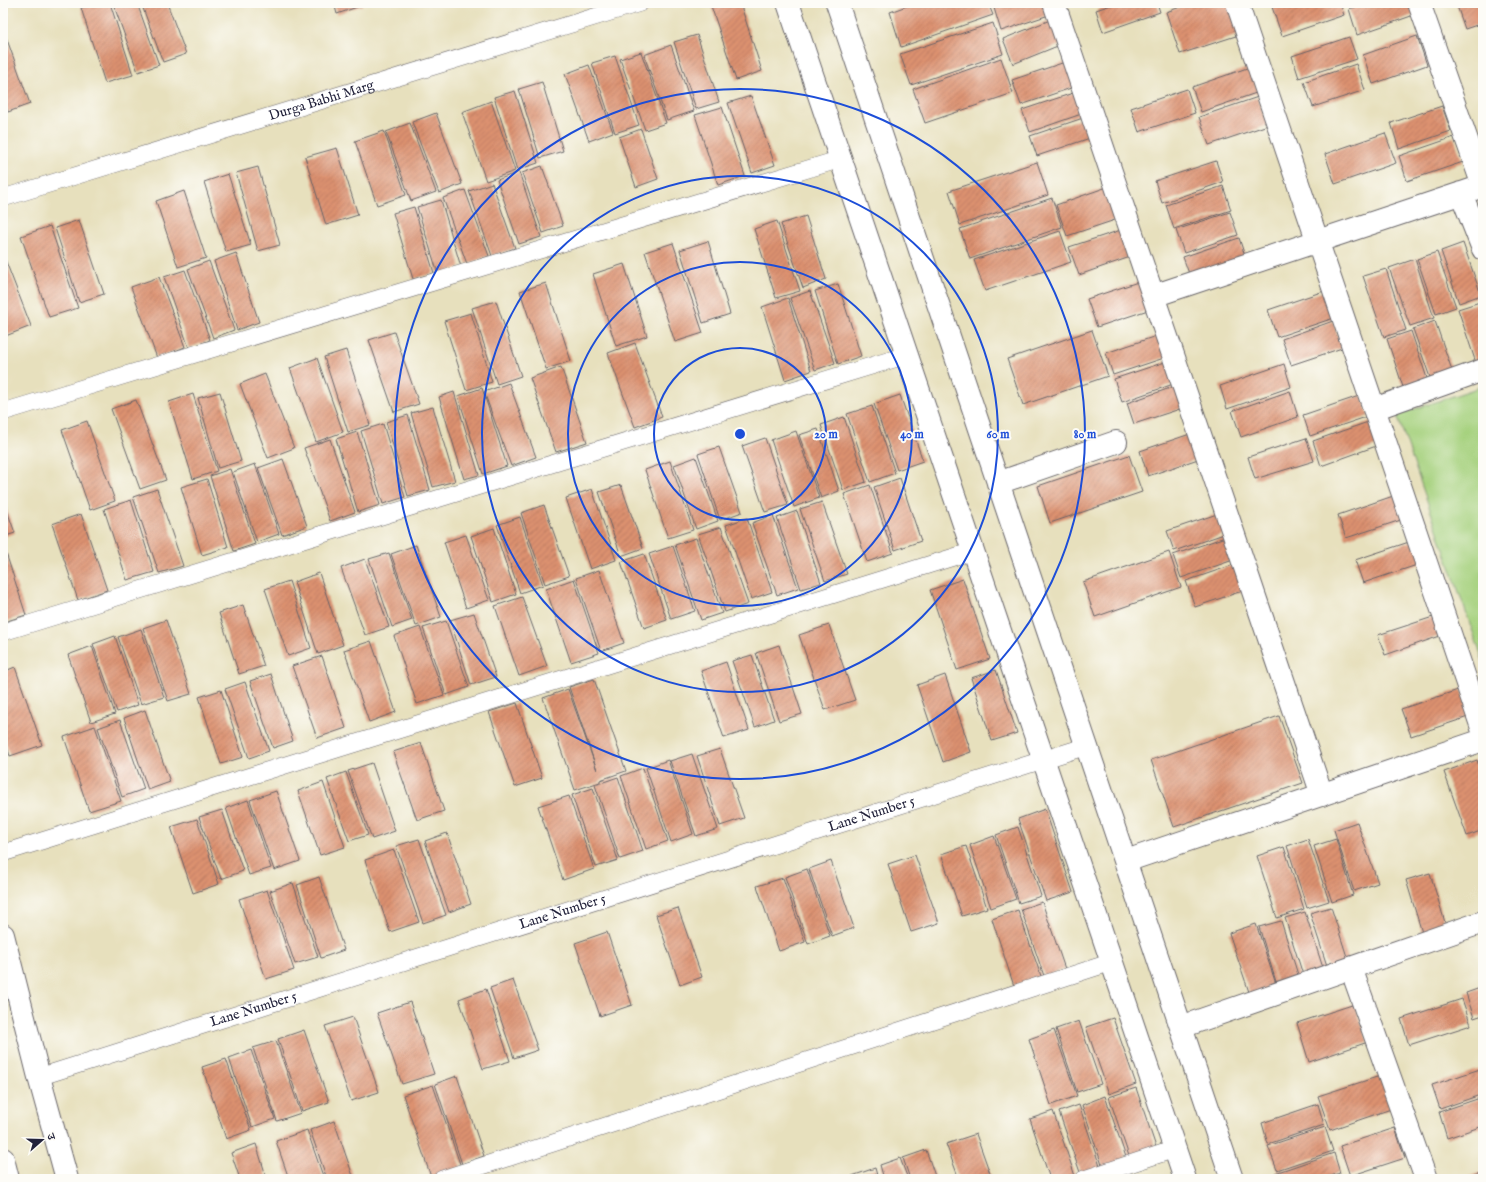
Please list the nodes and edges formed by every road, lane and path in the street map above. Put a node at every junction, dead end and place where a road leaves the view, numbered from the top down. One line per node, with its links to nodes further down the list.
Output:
1 (640, 3): 10 (lane, Durga Babhi Marg)
2 (788, 3): 7 (street)
3 (837, 3): 19 (street)
4 (1054, 3): 13 (street)
5 (1237, 3): 11 (street)
6 (1418, 3): 8 (street)
7 (841, 159): 14 (street); 17 (lane)
8 (1483, 186): 9 (street)
9 (1461, 193): 11 (street); 12 (street)
10 (3, 198)
11 (1318, 241): 13 (street); 16 (street)
12 (1483, 250)
13 (1153, 296): 26 (street)
14 (907, 355): 20 (street); 21 (lane)
15 (1483, 370): 16 (street)
16 (1374, 409): 22 (street)
17 (3, 412)
18 (1116, 442): 19 (street)
19 (998, 483): 24 (street)
20 (973, 551): 25 (street); 27 (lane)
21 (3, 632)
22 (1483, 731)
23 (1483, 740): 26 (street)
24 (1087, 746): 25 (lane, Lane Number 5); 28 (street)
25 (1043, 760): 31 (street); 34 (lane, Lane Number 5)
26 (1322, 795): 28 (street)
27 (3, 853)
28 (1126, 861): 33 (street)
29 (1483, 922): 32 (street)
30 (3, 935): 34 (street)
31 (1112, 962): 35 (street); 39 (lane)
32 (1351, 968): 33 (street); 43 (street)
33 (1181, 1026): 42 (street)
34 (39, 1077): 38 (street)
35 (1174, 1149): 40 (lane); 41 (street)
36 (3, 1159): 37 (street)
37 (8, 1179)
38 (67, 1179)
39 (442, 1179)
40 (1084, 1179)
41 (1185, 1179)
42 (1232, 1179)
43 (1426, 1179)

